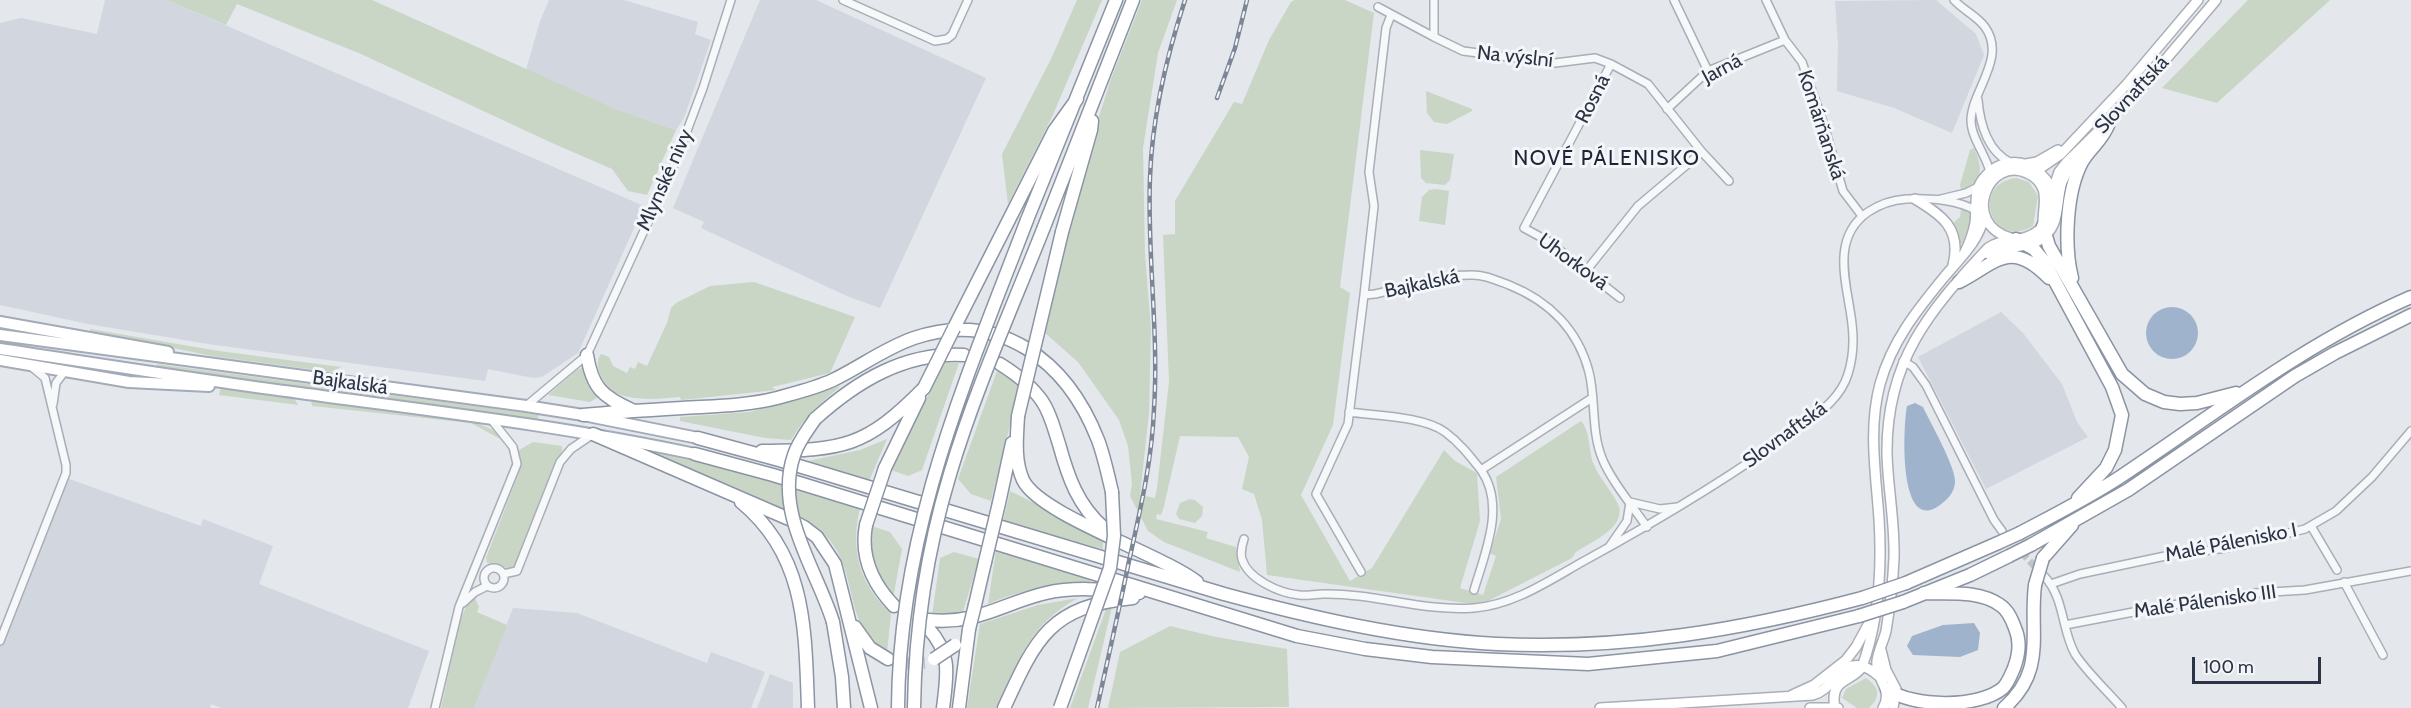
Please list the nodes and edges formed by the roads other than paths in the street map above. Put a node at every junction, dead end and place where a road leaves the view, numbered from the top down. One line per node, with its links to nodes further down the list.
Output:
1 (730, 0): 56 (street, Mlynské nivy)
2 (843, 0): 3 (street)
3 (968, 0)
4 (1116, 0): 19 (highway)
5 (1133, 0): 20 (highway)
6 (1434, 0): 14 (street)
7 (1674, 0): 17 (street)
8 (1766, 0): 15 (street, Komárňanská)
9 (1954, 0): 18 (street)
10 (2198, 0): 23 (main road, Slovnaftská)
11 (2216, 0): 22 (main road, Slovnaftská)
12 (1378, 7): 13 (street, Na výslní)
13 (1391, 15): 14 (street, Na výslní); 49 (street, Bajkalská)
14 (1434, 37): 16 (street, Na výslní)
15 (1785, 40): 17 (street, Jarná); 36 (street, Komárňanská)
16 (1611, 64): 21 (street, Na výslní); 38 (street, Rosná)
17 (1708, 71): 21 (street, Jarná)
18 (1978, 98): 26 (street); 29 (street)
19 (1077, 99): 65 (highway, bridge); 124 (highway, bridge)
20 (1093, 104): 73 (highway, bridge); 125 (highway, bridge)
21 (1667, 109): 25 (street, Na výslní)
22 (2109, 123): 24 (main road, Slovnaftská); 48 (highway)
23 (2070, 142): 27 (main road, Slovnaftská); 28 (main road, Slovnaftská)
24 (2084, 147): 32 (main road, Slovnaftská); 39 (main road)
25 (1702, 152): 30 (street, Na výslní); 45 (street)
26 (2012, 163): 27 (main road); 29 (main road)
27 (2025, 168): 28 (main road, Slovnaftská); 37 (main road); 39 (main road)
28 (2037, 169): 32 (main road)
29 (1990, 172): 31 (main road)
30 (1729, 181)
31 (1978, 188): 34 (street); 35 (main road)
32 (2052, 192): 39 (main road, Slovnaftská)
33 (1915, 199): 34 (street); 36 (street); 44 (main road)
34 (1939, 199): 35 (street)
35 (1975, 209): 37 (street); 42 (main road)
36 (1862, 216): 83 (street, Slovnaftská)
37 (1984, 216): 40 (main road); 42 (main road)
38 (1524, 228): 45 (street, Uhorková)
39 (2044, 231): 40 (main road); 41 (main road); 48 (highway)
40 (2016, 239): 41 (highway); 43 (main road)
41 (2029, 245): 43 (main road); 47 (highway)
42 (1964, 254): 44 (main road)
43 (1976, 262): 46 (main road)
44 (1952, 267): 108 (main road)
45 (1586, 271): 51 (street, Uhorková)
46 (1959, 282): 47 (highway); 59 (main road)
47 (2055, 285): 84 (highway)
48 (2075, 291): 66 (highway)
49 (1364, 295): 67 (street, Bajkalská); 70 (street, Bajkalská)
50 (2411, 297): 66 (highway)
51 (1620, 298)
52 (2411, 315): 85 (highway)
53 (0, 322): 62 (main road)
54 (0, 335): 62 (main road, Bajkalská)
55 (0, 349): 64 (main road, Bajkalská)
56 (587, 355): 68 (street); 69 (highway)
57 (964, 355): 122 (highway, bridge)
58 (0, 360): 60 (main road)
59 (1903, 361): 88 (street); 113 (main road)
60 (29, 364): 63 (main road); 72 (street)
61 (1000, 364): 89 (highway)
62 (224, 365): 68 (main road, Bajkalská)
63 (66, 370): 64 (main road); 72 (street)
64 (227, 383): 74 (main road, Bajkalská)
65 (924, 388): 78 (highway); 106 (highway, bridge)
66 (2243, 392): 84 (highway)
67 (1592, 398): 80 (street); 82 (street, Bajkalská)
68 (526, 406): 71 (main road, Bajkalská)
69 (633, 410): 71 (highway); 129 (highway, bridge)
70 (1349, 412): 80 (street); 95 (street, Bajkalská)
71 (583, 415): 77 (main road, Bajkalská)
72 (53, 416): 112 (street)
73 (1018, 416): 89 (highway); 111 (highway, bridge)
74 (490, 418): 76 (main road, Bajkalská); 92 (street)
75 (2411, 431): 86 (street, Malé Pálenisko I)
76 (593, 434): 79 (main road, Bajkalská); 81 (highway); 96 (street)
77 (698, 438): 78 (highway)
78 (747, 451): 102 (highway)
79 (695, 454): 105 (highway)
80 (1481, 470): 103 (street)
81 (731, 494): 109 (highway); 121 (highway)
82 (1630, 502): 83 (street); 87 (street, Bajkalská); 91 (street)
83 (1680, 507): 87 (street, Slovnaftská)
84 (2069, 508): 88 (highway, bridge)
85 (2074, 522): 98 (highway, bridge); 104 (highway, bridge)
86 (2311, 526): 93 (street); 101 (street, Malé Pálenisko I)
87 (1647, 527): 91 (street, Slovnaftská)
88 (2000, 537): 102 (highway, bridge)
89 (1117, 539): 102 (highway)
90 (1244, 539): 91 (street, Slovnaftská)
91 (1608, 549)
92 (481, 556): 97 (street); 100 (street)
93 (2337, 570)
94 (2411, 571): 99 (street, Malé Pálenisko III)
95 (1361, 572)
96 (503, 574): 97 (street); 97 (street)
97 (485, 579): 100 (street); 107 (street)
98 (2039, 581): 101 (street); 135 (highway)
99 (2344, 582): 110 (street, Malé Pálenisko III); 114 (street)
100 (468, 583): 107 (street)
101 (2051, 584): 110 (street)
102 (1205, 588)
103 (1474, 590)
104 (1924, 593): 105 (highway, bridge); 118 (highway)
105 (1164, 596): 126 (highway); 128 (highway)
106 (894, 606)
107 (459, 607): 120 (street)
108 (1874, 616): 117 (main road); 119 (main road)
109 (850, 619): 115 (highway); 123 (highway)
110 (2065, 625): 136 (street)
111 (969, 629): 116 (highway, bridge); 127 (highway)
112 (0, 641)
113 (1881, 650): 118 (main road); 118 (main road)
114 (2383, 655)
115 (888, 659)
116 (929, 661)
117 (1862, 668): 118 (main road); 119 (main road); 132 (main road)
118 (1888, 688): 133 (main road); 134 (main road)
119 (1790, 696): 130 (main road)
120 (435, 708)
121 (808, 708)
122 (844, 708)
123 (871, 708)
124 (898, 708)
125 (914, 708)
126 (943, 708)
127 (959, 708)
128 (1004, 708)
129 (1060, 708)
130 (1600, 708)
131 (1810, 708): 132 (main road)
132 (1836, 708)
133 (1884, 708)
134 (1893, 708)
135 (2004, 708)
136 (2122, 708)

